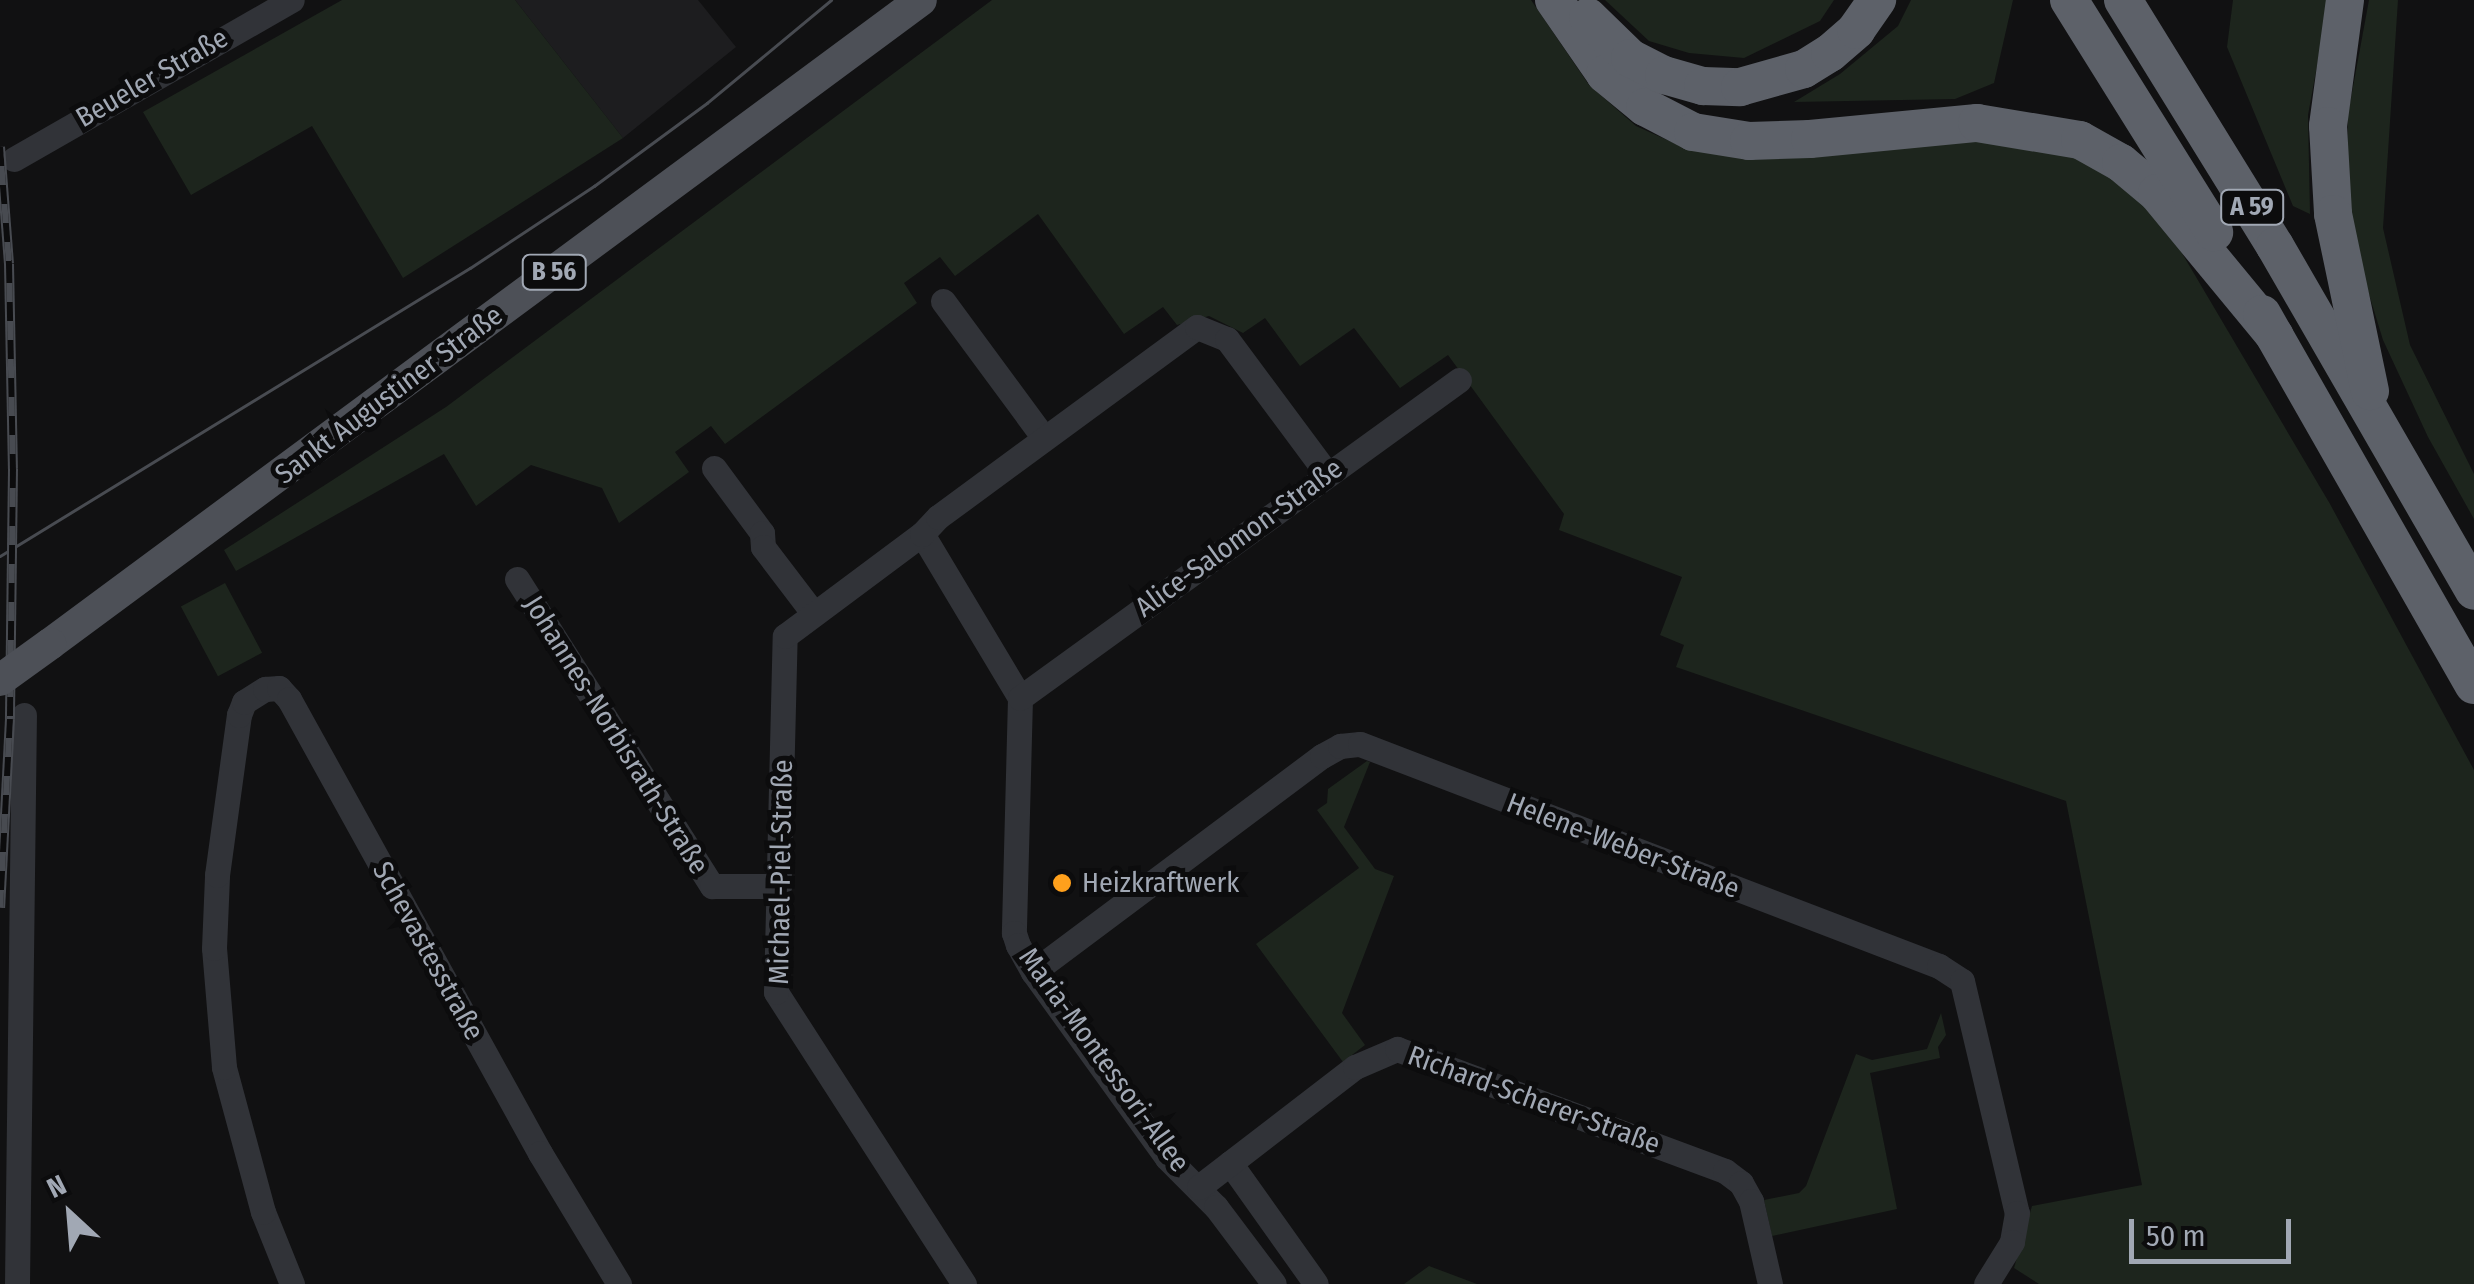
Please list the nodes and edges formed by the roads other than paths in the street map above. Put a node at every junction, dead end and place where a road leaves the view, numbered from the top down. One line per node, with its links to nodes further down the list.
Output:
1 (292, 0): 9 (street, Beueler Straße)
2 (921, 0): 21 (main road, Sankt Augustiner Straße / B 56, bridge)
3 (1554, 0): 11 (highway)
4 (1575, 0): 5 (highway)
5 (1877, 0)
6 (2070, 0): 11 (highway, A 59)
7 (2123, 0): 13 (highway, A 59)
8 (2345, 0): 13 (highway)
9 (14, 160)
10 (943, 301): 14 (street)
11 (2275, 336): 22 (highway, A 59)
12 (1460, 380): 16 (street, Alice-Salomon-Straße)
13 (2375, 418): 19 (highway, A 59)
14 (1044, 438): 16 (street, Michael-Piel-Straße); 17 (street, Michael-Piel-Straße)
15 (714, 468): 20 (street)
16 (1328, 475): 23 (street, Alice-Salomon-Straße)
17 (922, 534): 20 (street, Michael-Piel-Straße); 23 (street)
18 (516, 578): 25 (street, Johannes-Norbisrath-Straße)
19 (2474, 591)
20 (814, 614): 25 (street, Michael-Piel-Straße)
21 (0, 680)
22 (2474, 685)
23 (1020, 698): 26 (street, Maria-Montessori-Allee)
24 (24, 714): 29 (street)
25 (779, 886): 32 (street, Michael-Piel-Straße)
26 (1033, 972): 28 (street, Maria-Montessori-Allee); 36 (street, Helene-Weber-Straße)
27 (1230, 1163): 28 (street, Richard-Scherer-Straße); 34 (street, Maria-Montessori-Allee); 35 (street, Richard-Scherer-Straße)
28 (1199, 1188): 33 (street, Maria-Montessori-Allee)
29 (18, 1284)
30 (292, 1284): 31 (street, Schevastesstraße)
31 (619, 1284)
32 (964, 1284)
33 (1274, 1284)
34 (1316, 1284)
35 (1770, 1284)
36 (1986, 1284)

